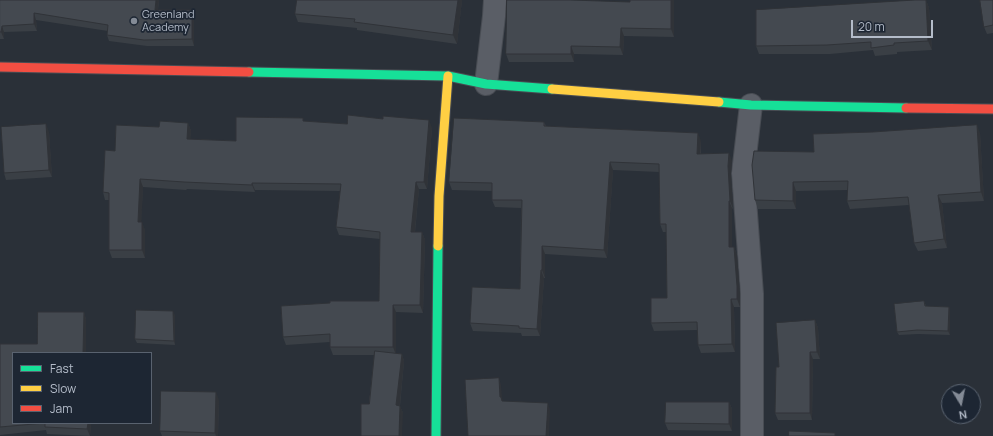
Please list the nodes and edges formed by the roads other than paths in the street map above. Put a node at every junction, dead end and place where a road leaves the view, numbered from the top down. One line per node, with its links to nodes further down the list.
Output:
1 (495, 0): 4 (street)
2 (0, 67): 3 (street)
3 (448, 76): 4 (street); 7 (street)
4 (486, 84): 5 (street)
5 (751, 105): 6 (street); 8 (street)
6 (993, 108)
7 (436, 436)
8 (752, 436)

